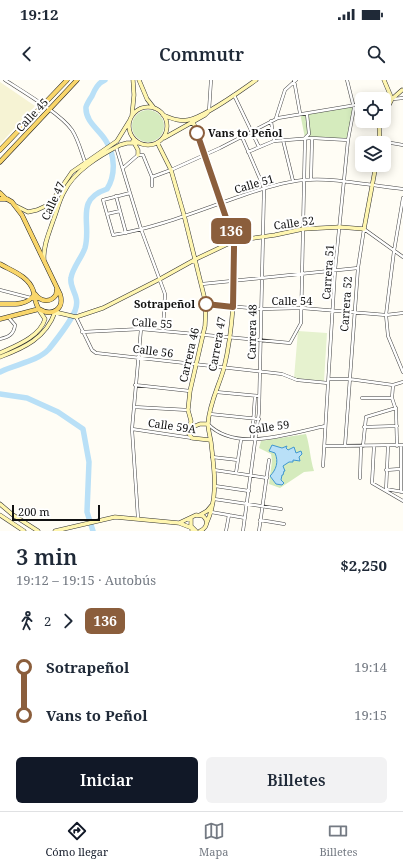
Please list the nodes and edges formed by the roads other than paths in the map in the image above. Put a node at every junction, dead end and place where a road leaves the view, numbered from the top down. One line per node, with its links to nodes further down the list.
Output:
1 (4, 80): 18 (street)
2 (67, 80): 18 (main road, Calle 45)
3 (77, 80): 22 (main road, Calle 45)
4 (133, 80): 26 (street)
5 (139, 80): 21 (street)
6 (211, 80): 17 (street)
7 (256, 80): 14 (street)
8 (294, 80): 24 (street); 28 (street)
9 (347, 80): 19 (street, Carrera 51)
10 (384, 80): 12 (street)
11 (402, 90): 13 (street); 16 (street)
12 (389, 92)
13 (391, 93)
14 (233, 94): 20 (street); 34 (street)
15 (403, 98): 16 (street)
16 (392, 99)
17 (210, 101): 20 (street); 23 (street)
18 (42, 105): 22 (street); 48 (main road, Calle 45)
19 (354, 105): 25 (street); 39 (street, Carrera 51)
20 (215, 107): 23 (street)
21 (154, 108): 26 (street); 27 (street)
22 (48, 110): 53 (main road, Calle 45); 54 (street)
23 (209, 111): 30 (street); 32 (street)
24 (300, 113): 25 (street); 28 (street)
25 (307, 114): 36 (street)
26 (132, 115): 29 (street)
27 (163, 115): 30 (street); 40 (street)
28 (276, 118): 31 (street)
29 (130, 120): 33 (street); 46 (street, Calle 47)
30 (188, 120): 32 (street)
31 (271, 121): 34 (street); 41 (street)
32 (193, 122): 40 (street); 50 (street, Carrera 47)
33 (129, 131): 42 (street); 43 (street)
34 (252, 131): 35 (street); 47 (street)
35 (242, 137): 49 (street, Carrera 48); 50 (street)
36 (305, 138): 37 (street); 38 (street); 55 (street)
37 (312, 138): 39 (street); 56 (street)
38 (283, 140): 41 (street); 63 (street)
39 (348, 140): 64 (street, Carrera 51)
40 (159, 141): 43 (street, Calle 47); 58 (street, Carrera 46)
41 (274, 141): 47 (street)
42 (134, 143): 43 (street, Calle 47); 46 (street, Calle 47); 51 (street)
43 (139, 143)
44 (391, 143): 45 (street)
45 (403, 145)
46 (114, 147): 52 (street, Calle 47); 57 (street)
47 (259, 147): 49 (street)
48 (0, 150)
49 (248, 152): 67 (street, Carrera 48)
50 (206, 154): 58 (street); 75 (street, Carrera 47)
51 (138, 155): 57 (street); 60 (street)
52 (99, 156): 54 (street, Calle 47); 90 (street, Calle 47)
53 (0, 162)
54 (85, 162): 76 (street, Calle 47)
55 (305, 162): 56 (street); 61 (street)
56 (311, 162): 62 (street)
57 (123, 168): 70 (street)
58 (170, 170): 60 (street); 79 (street, Carrera 46)
59 (375, 172): 66 (street, Carrera 52)
60 (152, 176): 65 (street)
61 (304, 180): 62 (street, Calle 51); 63 (street, Calle 51); 82 (street)
62 (311, 180): 64 (street, Calle 51)
63 (293, 181): 67 (street, Calle 51)
64 (344, 182): 66 (street, Calle 51); 80 (street, Carrera 51)
65 (152, 186)
66 (372, 186): 68 (street, Calle 51); 81 (street, Carrera 52)
67 (264, 188): 75 (street, Calle 51); 85 (street, Carrera 48)
68 (403, 189)
69 (0, 193): 74 (main road)
70 (130, 193): 71 (street); 83 (street)
71 (116, 196): 77 (street); 78 (street)
72 (403, 198): 87 (street)
73 (0, 199): 74 (main road)
74 (6, 199): 76 (main road)
75 (221, 202): 79 (street, Calle 51); 86 (street, Carrera 47)
76 (16, 206): 90 (main road)
77 (120, 211): 78 (street); 84 (street)
78 (107, 214): 84 (street, Calle 51)
79 (184, 215): 83 (street, Calle 51); 89 (street, Carrera 46)
80 (340, 227): 81 (street, Calle 52); 82 (street, Calle 52); 93 (street, Carrera 51)
81 (364, 228): 87 (street); 92 (street, Carrera 52)
82 (303, 229): 85 (street, Calle 52); 94 (street)
83 (141, 230): 84 (street, Calle 51); 96 (street)
84 (126, 233)
85 (263, 236): 86 (street, Calle 52); 95 (street, Carrera 48)
86 (234, 241): 89 (street, Calle 52); 97 (street, Carrera 47)
87 (394, 251): 88 (street); 112 (street)
88 (403, 257)
89 (196, 259): 96 (street, Calle 52); 98 (street, Carrera 46)
90 (44, 260): 99 (main road)
91 (0, 264): 101 (main road)
92 (358, 268): 93 (street); 110 (street, Carrera 52)
93 (335, 270): 94 (street); 108 (street, Carrera 51)
94 (302, 273): 95 (street); 105 (street)
95 (262, 278): 97 (street); 107 (street, Carrera 48)
96 (160, 279): 114 (street, Calle 52); 117 (street)
97 (235, 281): 98 (street); 104 (street, Carrera 47)
98 (202, 284): 103 (street, Carrera 46)
99 (57, 288): 101 (main road); 109 (main road)
100 (0, 290): 101 (street)
101 (33, 295): 102 (main road); 106 (main road)
102 (0, 304)
103 (206, 304): 104 (street, Calle 54); 119 (street, Carrera 46)
104 (233, 307): 107 (street, Calle 54); 120 (street, Carrera 47)
105 (302, 308): 107 (street, Calle 54); 108 (street, Calle 54); 122 (street, Calle 55)
106 (38, 309): 109 (main road); 113 (main road); 123 (street)
107 (261, 309): 122 (street, Carrera 48)
108 (334, 310): 110 (street, Calle 54); 130 (street, Carrera 51)
109 (56, 311): 114 (street); 124 (street)
110 (355, 312): 112 (street, Calle 54); 131 (street, Carrera 52)
111 (403, 313): 112 (street, Calle 54)
112 (386, 315): 129 (street)
113 (9, 318): 115 (main road); 121 (street)
114 (76, 318): 118 (street)
115 (0, 319)
116 (141, 329): 117 (street, Calle 55); 118 (street, Calle 55); 125 (street)
117 (163, 330): 119 (street, Calle 55)
118 (82, 332): 125 (street, Calle 56)
119 (203, 335): 120 (street, Calle 55); 126 (street, Carrera 46)
120 (228, 338): 122 (street, Calle 55); 127 (street, Carrera 47)
121 (0, 339)
122 (260, 341): 128 (street, Carrera 48)
123 (0, 353)
124 (0, 357)
125 (139, 358): 126 (street, Calle 56); 134 (street)
126 (195, 364): 127 (street, Calle 56); 136 (street, Carrera 46)
127 (224, 368): 128 (street, Calle 56); 137 (street, Carrera 47)
128 (260, 372): 133 (street, Calle 56); 139 (street, Carrera 48)
129 (403, 372)
130 (329, 378): 131 (street); 133 (street, Carrera 51)
131 (349, 379): 135 (street); 161 (street, Carrera 52)
132 (403, 382): 135 (street)
133 (328, 383): 149 (street, Carrera 51)
134 (135, 385): 136 (street); 142 (street)
135 (393, 385): 141 (street)
136 (190, 391): 144 (street, Carrera 46)
137 (216, 392): 138 (street); 145 (street, Carrera 47)
138 (254, 396): 139 (street); 146 (street)
139 (259, 396): 147 (street, Carrera 48)
140 (362, 398): 141 (street)
141 (392, 398): 143 (street)
142 (134, 407): 144 (street); 153 (street)
143 (396, 408): 150 (street); 151 (street)
144 (188, 410): 152 (street, Carrera 46)
145 (210, 414): 146 (street); 148 (street, Carrera 47)
146 (253, 419): 147 (street); 157 (street)
147 (258, 419): 158 (street, Carrera 48)
148 (208, 424): 152 (street); 154 (street, Calle 59); 156 (street, Carrera 47)
149 (325, 426): 158 (street, Calle 59); 160 (street, Carrera 51)
150 (364, 426): 151 (street); 162 (street)
151 (397, 426): 165 (street)
152 (190, 428): 155 (street, Carrera 46)
153 (132, 429): 155 (street, Calle 59A); 193 (street)
154 (216, 432): 156 (street); 159 (street, Calle 59)
155 (189, 436): 156 (street, Calle 59A)
156 (210, 438): 166 (street, Carrera 47)
157 (252, 439): 158 (street, Calle 59); 159 (street, Calle 59)
158 (257, 439): 175 (street, Carrera 48)
159 (240, 440): 167 (street)
160 (325, 446): 161 (street); 170 (street, Carrera 51)
161 (345, 446): 162 (street)
162 (362, 446): 163 (street); 177 (street)
163 (374, 446): 164 (street); 180 (street)
164 (388, 446): 165 (street); 172 (street)
165 (400, 446): 169 (street)
166 (212, 457): 167 (street); 171 (street, Carrera 47)
167 (238, 460): 174 (street)
168 (270, 460): 176 (street)
169 (402, 465): 173 (street)
170 (323, 466)
171 (213, 470): 174 (street); 179 (street, Carrera 47)
172 (386, 470): 173 (street); 180 (street)
173 (400, 470): 178 (street)
174 (236, 474): 175 (street)
175 (250, 476): 176 (street); 181 (street, Carrera 48)
176 (267, 478): 187 (street)
177 (360, 478)
178 (402, 478): 182 (street)
179 (215, 486): 181 (street); 183 (street, Carrera 47)
180 (386, 490): 182 (street); 184 (street)
181 (249, 491): 186 (street, Carrera 48)
182 (402, 492)
183 (214, 501): 186 (street); 189 (street, Carrera 47); 191 (street)
184 (403, 501)
185 (0, 504): 203 (street)
186 (248, 504): 187 (street); 195 (street, Carrera 48)
187 (263, 506): 188 (street); 196 (street)
188 (281, 509)
189 (211, 512): 192 (street); 197 (street, Carrera 47)
190 (0, 515): 202 (street)
191 (200, 515): 194 (street); 197 (street)
192 (229, 515): 195 (street); 207 (street)
193 (138, 518): 198 (street); 204 (street)
194 (191, 518): 198 (street); 201 (street)
195 (245, 518): 208 (street, Carrera 48)
196 (260, 520): 199 (street); 209 (street)
197 (207, 522): 200 (street, Carrera 47)
198 (179, 523): 201 (street)
199 (284, 524)
200 (205, 529): 206 (street)
201 (192, 530): 205 (street)
202 (24, 531)
203 (38, 531)
204 (55, 531)
205 (196, 531)
206 (200, 531)
207 (226, 531)
208 (243, 531)
209 (259, 531)

